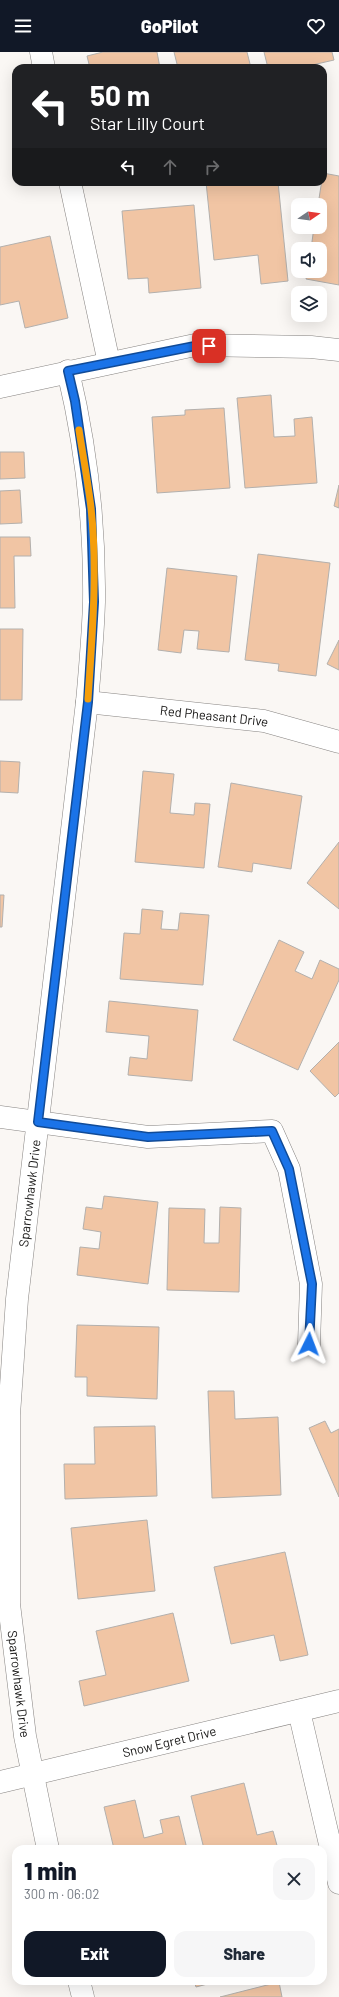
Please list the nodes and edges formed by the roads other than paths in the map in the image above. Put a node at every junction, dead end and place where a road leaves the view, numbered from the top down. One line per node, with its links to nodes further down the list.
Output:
1 (41, 52): 2 (street)
2 (43, 64)
3 (71, 186): 5 (street)
4 (339, 350): 5 (street)
5 (109, 363): 6 (street)
6 (68, 371): 7 (street); 8 (street, Sparrowhawk Drive)
7 (0, 387)
8 (88, 702): 9 (street, Red Pheasant Drive); 11 (street, Sparrowhawk Drive)
9 (339, 742)
10 (0, 1117): 11 (street)
11 (38, 1122): 12 (street); 15 (street, Sparrowhawk Drive)
12 (309, 1344)
13 (339, 1701): 14 (street, Snow Egret Drive)
14 (299, 1710): 15 (street, Snow Egret Drive); 18 (street)
15 (33, 1774): 16 (street, Snow Egret Drive); 17 (street, Sparrowhawk Drive)
16 (0, 1782)
17 (47, 1845)
18 (339, 1882)
19 (80, 1985): 20 (street)
20 (83, 1997)

